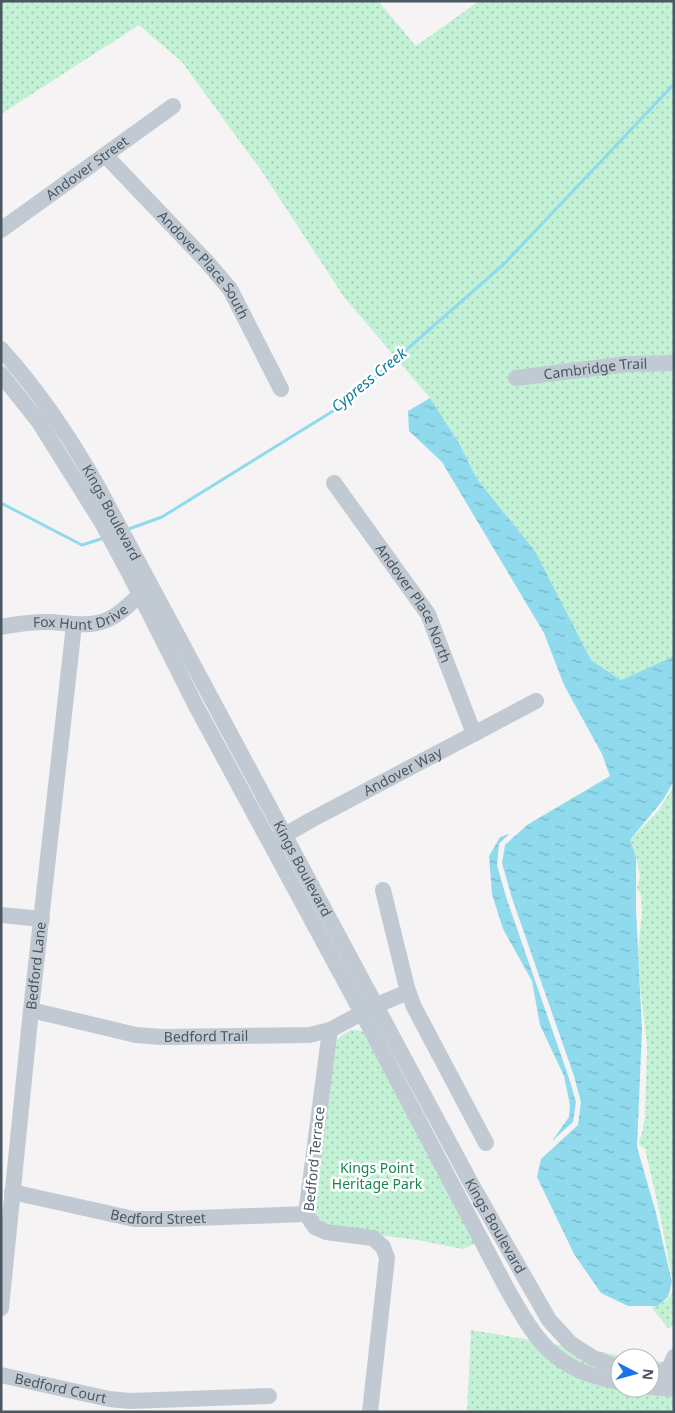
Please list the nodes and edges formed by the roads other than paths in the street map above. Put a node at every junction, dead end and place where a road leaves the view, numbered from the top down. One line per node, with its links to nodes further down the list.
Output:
1 (173, 106): 2 (street, Andover Street)
2 (105, 155): 3 (street, Andover Street); 8 (street, Andover Place South)
3 (1, 230)
4 (1, 349): 10 (street, Kings Boulevard)
5 (674, 363): 7 (street, Cambridge Trail)
6 (1, 374): 10 (street, Kings Boulevard)
7 (516, 378)
8 (281, 388)
9 (334, 483): 15 (street, Andover Place North)
10 (107, 518): 11 (street, Kings Boulevard)
11 (145, 590): 12 (street, Fox Hunt Drive); 16 (street, Kings Boulevard); 17 (street, Kings Boulevard)
12 (74, 624): 13 (street, Fox Hunt Drive); 20 (street, Bedford Lane)
13 (1, 628)
14 (536, 701): 15 (street, Andover Way)
15 (474, 734): 16 (street, Andover Way)
16 (284, 835): 17 (street, Andover Way); 22 (street, Kings Boulevard)
17 (270, 844): 24 (street, Kings Boulevard)
18 (383, 890): 21 (street)
19 (1, 915): 20 (street)
20 (42, 919): 23 (street, Bedford Lane)
21 (408, 992): 22 (street, Bedford Trail); 26 (street)
22 (377, 1005): 24 (street, Bedford Trail); 32 (street, Kings Boulevard)
23 (31, 1010): 25 (street, Bedford Trail); 27 (street, Bedford Lane)
24 (362, 1013): 25 (street, Bedford Trail); 34 (street, Kings Boulevard)
25 (330, 1030): 29 (street, Bedford Terrace)
26 (486, 1143)
27 (8, 1169): 28 (street, Bedford Lane)
28 (12, 1192): 29 (street, Bedford Street); 30 (street, Bedford Lane)
29 (306, 1214): 37 (street, Bedford Terrace)
30 (1, 1308)
31 (674, 1357): 35 (street)
32 (610, 1364)
33 (1, 1375): 36 (street, Bedford Court)
34 (610, 1380)
35 (666, 1382)
36 (270, 1396)
37 (370, 1412)

